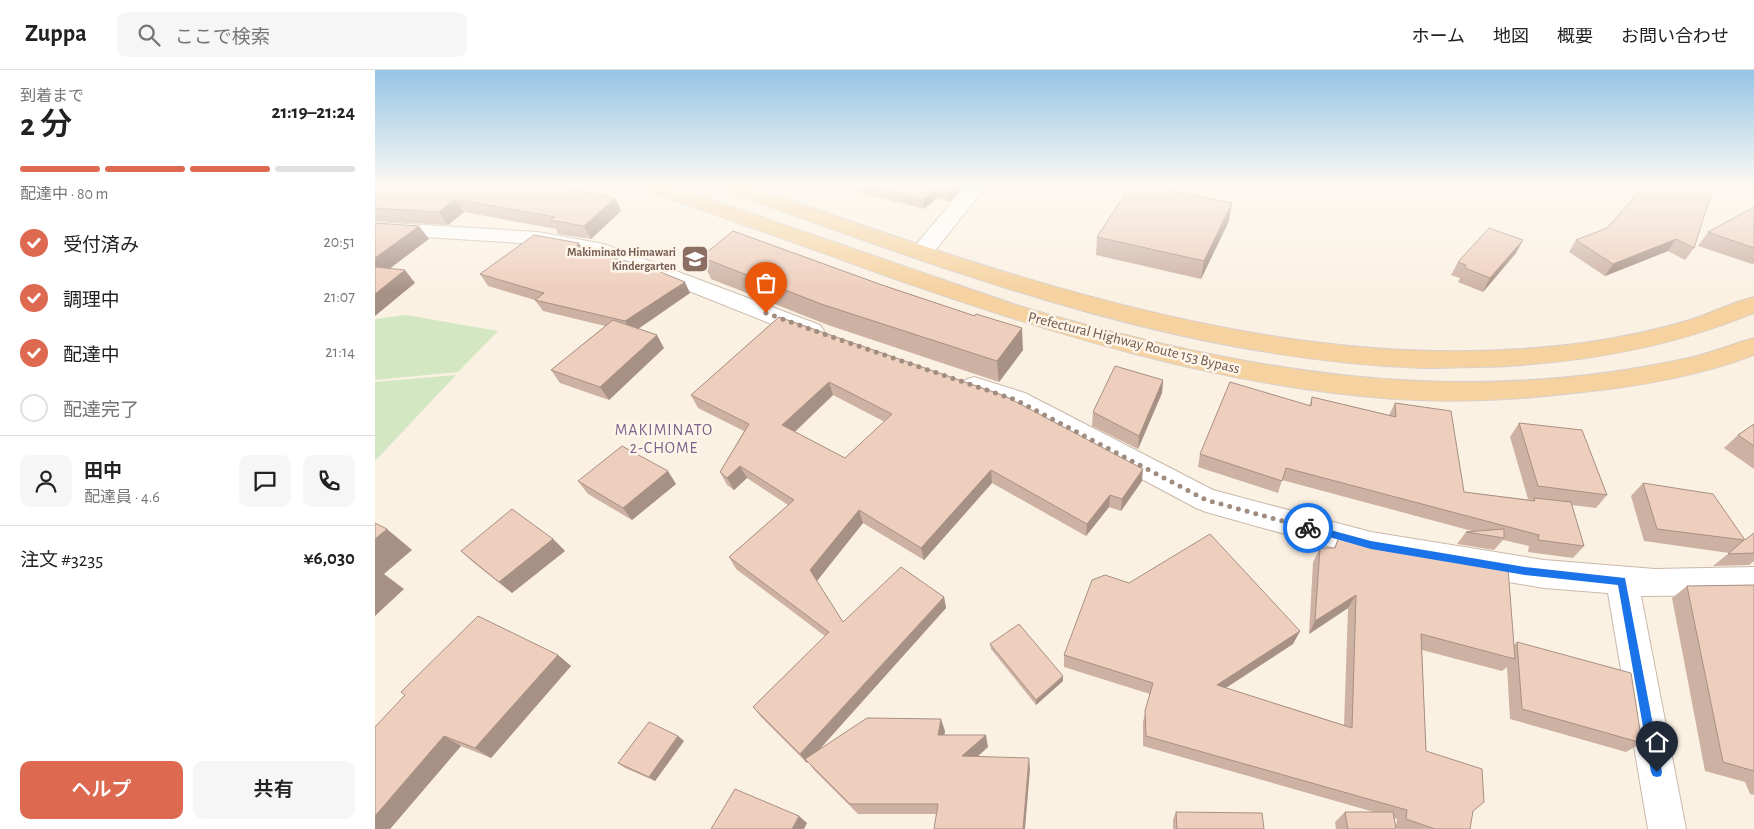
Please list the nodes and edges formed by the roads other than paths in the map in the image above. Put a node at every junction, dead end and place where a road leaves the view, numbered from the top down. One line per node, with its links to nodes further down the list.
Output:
1 (751, 220): 8 (main road, Prefectural Highway Route 153 Bypass)
2 (830, 220): 5 (main road, Prefectural Highway Route 153 Bypass)
3 (947, 220): 5 (street)
4 (375, 228): 7 (street)
5 (921, 252): 6 (main road, Prefectural Highway Route 153 Bypass)
6 (1754, 304)
7 (838, 340)
8 (1754, 346)
9 (950, 378): 10 (street)
10 (1622, 581): 11 (street); 12 (street)
11 (1754, 581)
12 (1667, 829)

